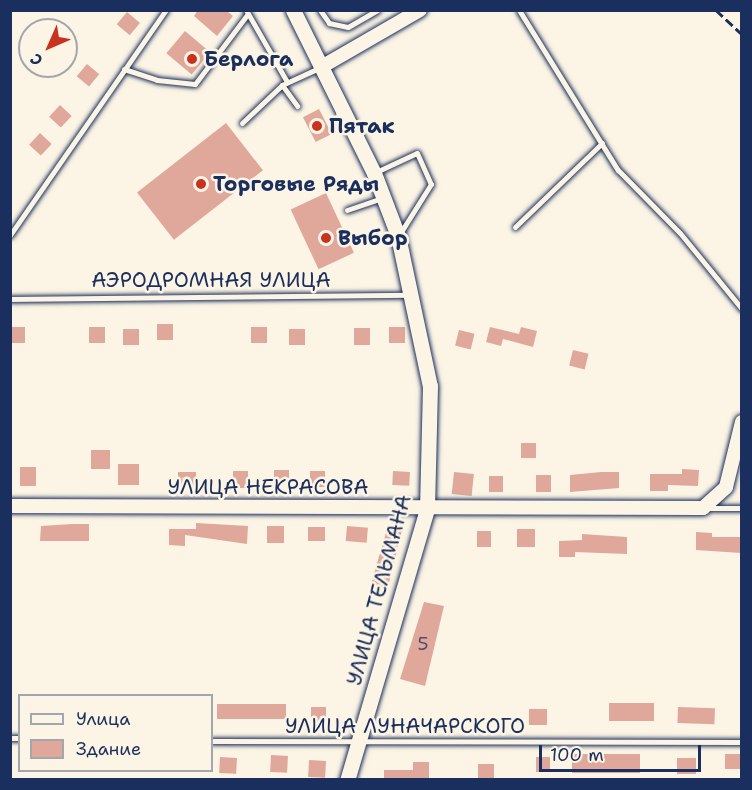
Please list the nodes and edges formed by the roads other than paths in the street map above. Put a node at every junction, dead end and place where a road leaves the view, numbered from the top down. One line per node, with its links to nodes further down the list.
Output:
1 (166, 10): 9 (lane)
2 (292, 10): 8 (main road, УЛИЦА ТЕЛЬМАНА)
3 (320, 10): 4 (lane)
4 (377, 10)
5 (420, 10): 8 (street)
6 (519, 10): 13 (lane)
7 (247, 13): 9 (lane); 10 (lane)
8 (323, 66): 10 (lane); 14 (main road, УЛИЦА ТЕЛЬМАНА)
9 (124, 69): 18 (lane)
10 (285, 83): 11 (lane); 12 (lane)
11 (297, 106)
12 (242, 123)
13 (602, 143): 17 (lane); 22 (lane)
14 (374, 173): 15 (main road, УЛИЦА ТЕЛЬМАНА); 19 (lane)
15 (383, 198): 16 (lane); 19 (main road, УЛИЦА ТЕЛЬМАНА)
16 (347, 210)
17 (515, 226)
18 (10, 235)
19 (398, 236): 20 (main road, УЛИЦА ТЕЛЬМАНА)
20 (412, 295): 21 (lane, АЭРОДРОМНАЯ УЛИЦА); 27 (main road, УЛИЦА ТЕЛЬМАНА)
21 (10, 299)
22 (741, 309)
23 (741, 422): 25 (street)
24 (10, 506): 27 (street, УЛИЦА НЕКРАСОВА)
25 (703, 508): 26 (lane, УЛИЦА НЕКРАСОВА); 27 (street, УЛИЦА НЕКРАСОВА)
26 (741, 508)
27 (427, 509): 30 (main road, УЛИЦА ТЕЛЬМАНА)
28 (213, 741): 30 (lane, УЛИЦА ЛУНАЧАРСКОГО)
29 (741, 742): 30 (lane, УЛИЦА ЛУНАЧАРСКОГО)
30 (359, 743): 31 (main road, УЛИЦА ТЕЛЬМАНА)
31 (347, 780)

